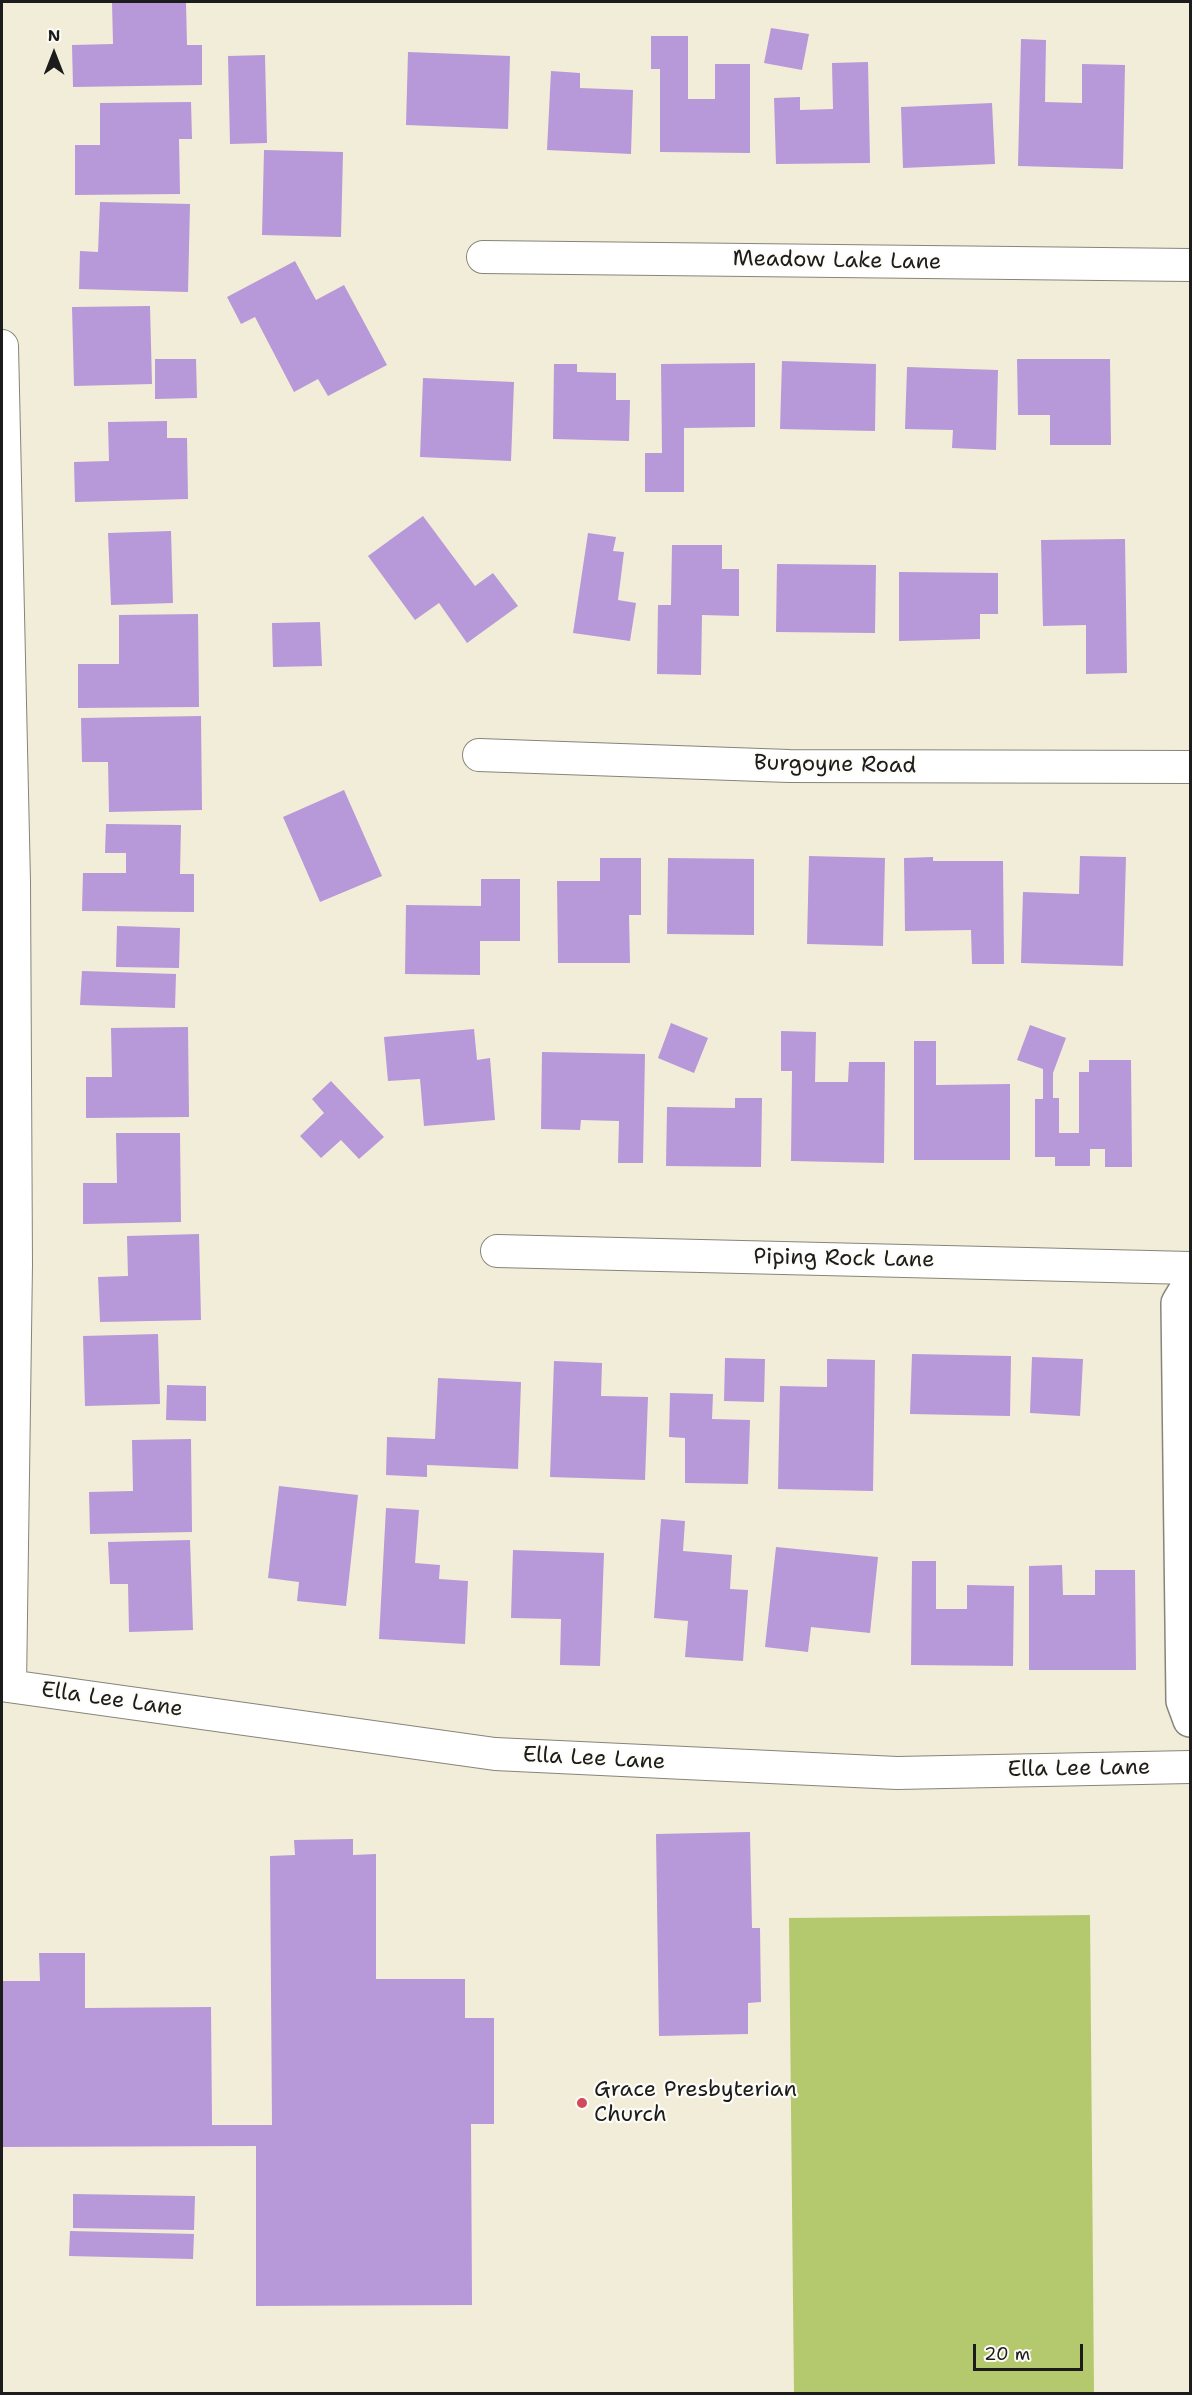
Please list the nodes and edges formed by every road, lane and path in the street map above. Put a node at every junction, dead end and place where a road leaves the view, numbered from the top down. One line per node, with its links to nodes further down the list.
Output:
1 (483, 256): 2 (street, Meadow Lake Lane)
2 (1191, 265)
3 (2, 346): 4 (street)
4 (3, 499): 7 (street)
5 (479, 755): 6 (street, Burgoyne Road)
6 (1191, 767)
7 (8, 882): 9 (street)
8 (497, 1251): 10 (street, Piping Rock Lane)
9 (9, 1264): 12 (street)
10 (1191, 1268)
11 (1191, 1283): 13 (street)
12 (6, 1686): 14 (street, Ella Lee Lane)
13 (1191, 1720)
14 (1191, 1767)

